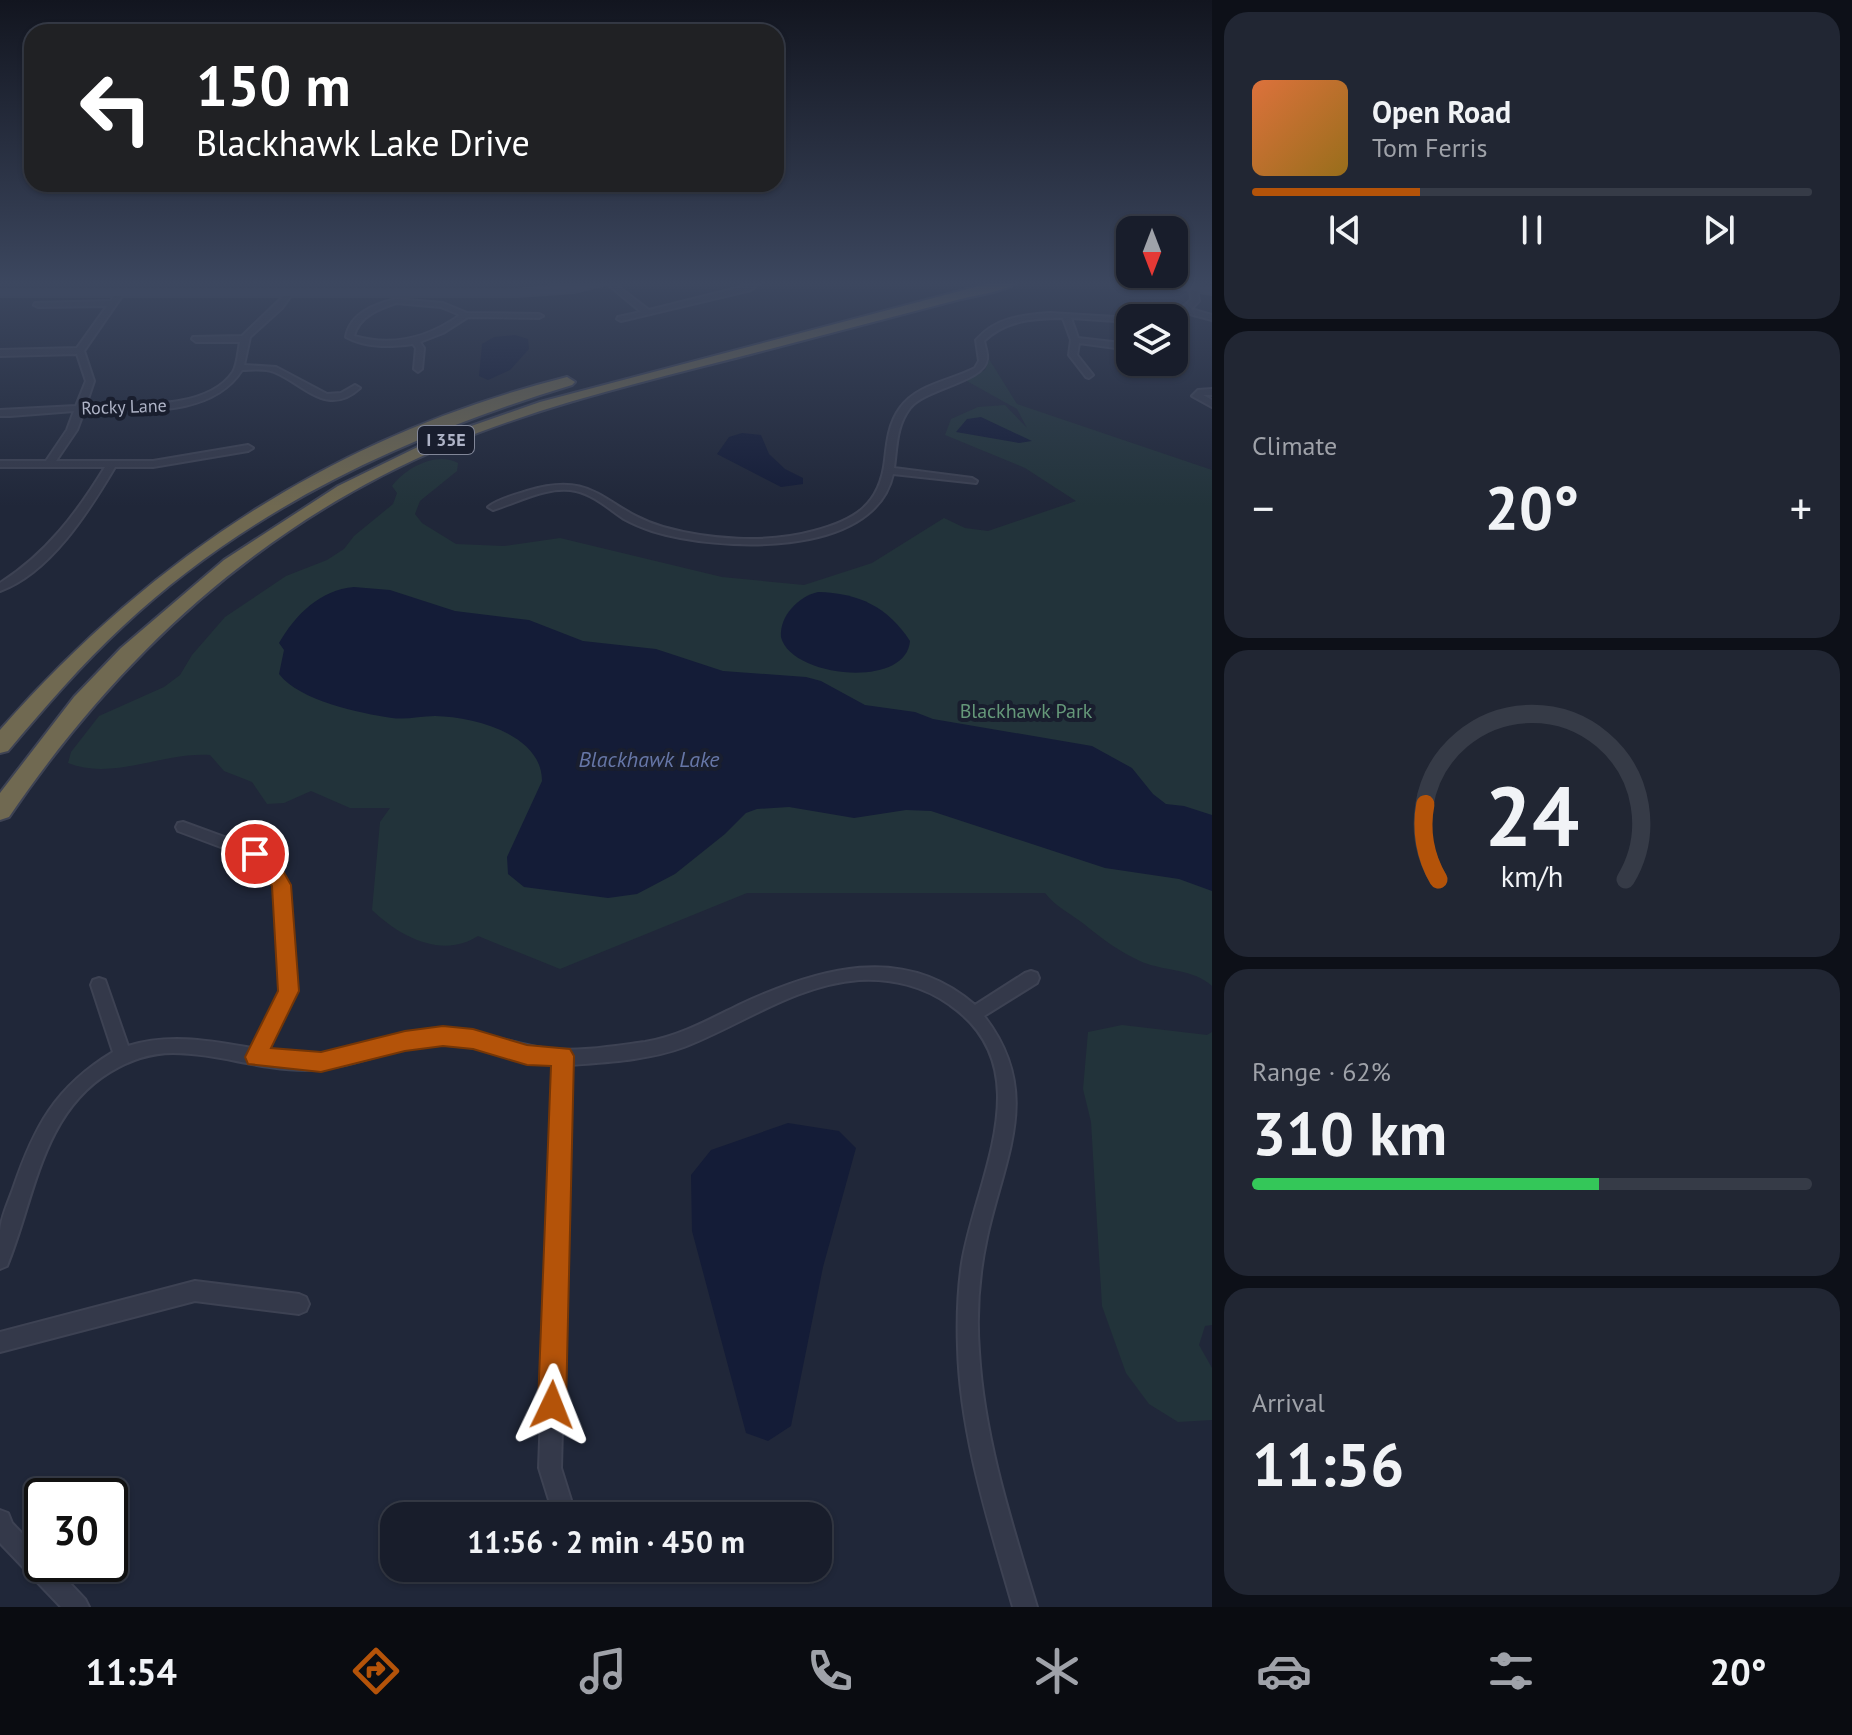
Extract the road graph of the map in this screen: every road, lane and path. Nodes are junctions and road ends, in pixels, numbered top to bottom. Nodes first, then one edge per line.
1 (82, 356) edge
2 (242, 356) edge
3 (419, 356) edge
4 (666, 356) edge
5 (731, 356) edge
6 (982, 356) edge
7 (1074, 356) edge
8 (240, 368) junction
9 (418, 369) dead end
10 (1089, 375) dead end
11 (355, 388) dead end
12 (1212, 392) edge
13 (1212, 404) edge
14 (81, 408) junction
15 (0, 413) edge
16 (248, 448) dead end
17 (0, 464) edge
18 (49, 464) junction
19 (112, 464) junction
20 (890, 471) junction
21 (972, 481) dead end
22 (493, 507) dead end
23 (0, 588) edge
24 (0, 745) edge
25 (0, 811) edge
26 (183, 827) dead end
27 (1031, 978) dead end
28 (99, 985) dead end
29 (974, 1014) junction
30 (123, 1056) junction
31 (563, 1056) junction
32 (256, 1057) junction
33 (0, 1259) edge
34 (299, 1304) dead end
35 (0, 1342) edge
36 (561, 1502) edge
37 (1, 1527) edge
38 (77, 1607) edge
39 (1025, 1607) edge

1 - 14 street
2 - 8 street
3 - 9 street
4 - 24 highway, I 35E
5 - 25 highway, I 35E
6 - 20 street
7 - 10 street
8 - 11 street
8 - 14 street, Rocky Lane
12 - 13 street
14 - 15 street, Rocky Lane
14 - 18 street
16 - 19 street
17 - 18 street
18 - 19 street
19 - 23 street
20 - 21 street
20 - 22 street
26 - 32 street
27 - 29 street
28 - 30 street
29 - 31 street
29 - 39 street
30 - 32 street
30 - 33 street
31 - 32 street
31 - 36 street
34 - 35 street
37 - 38 street

